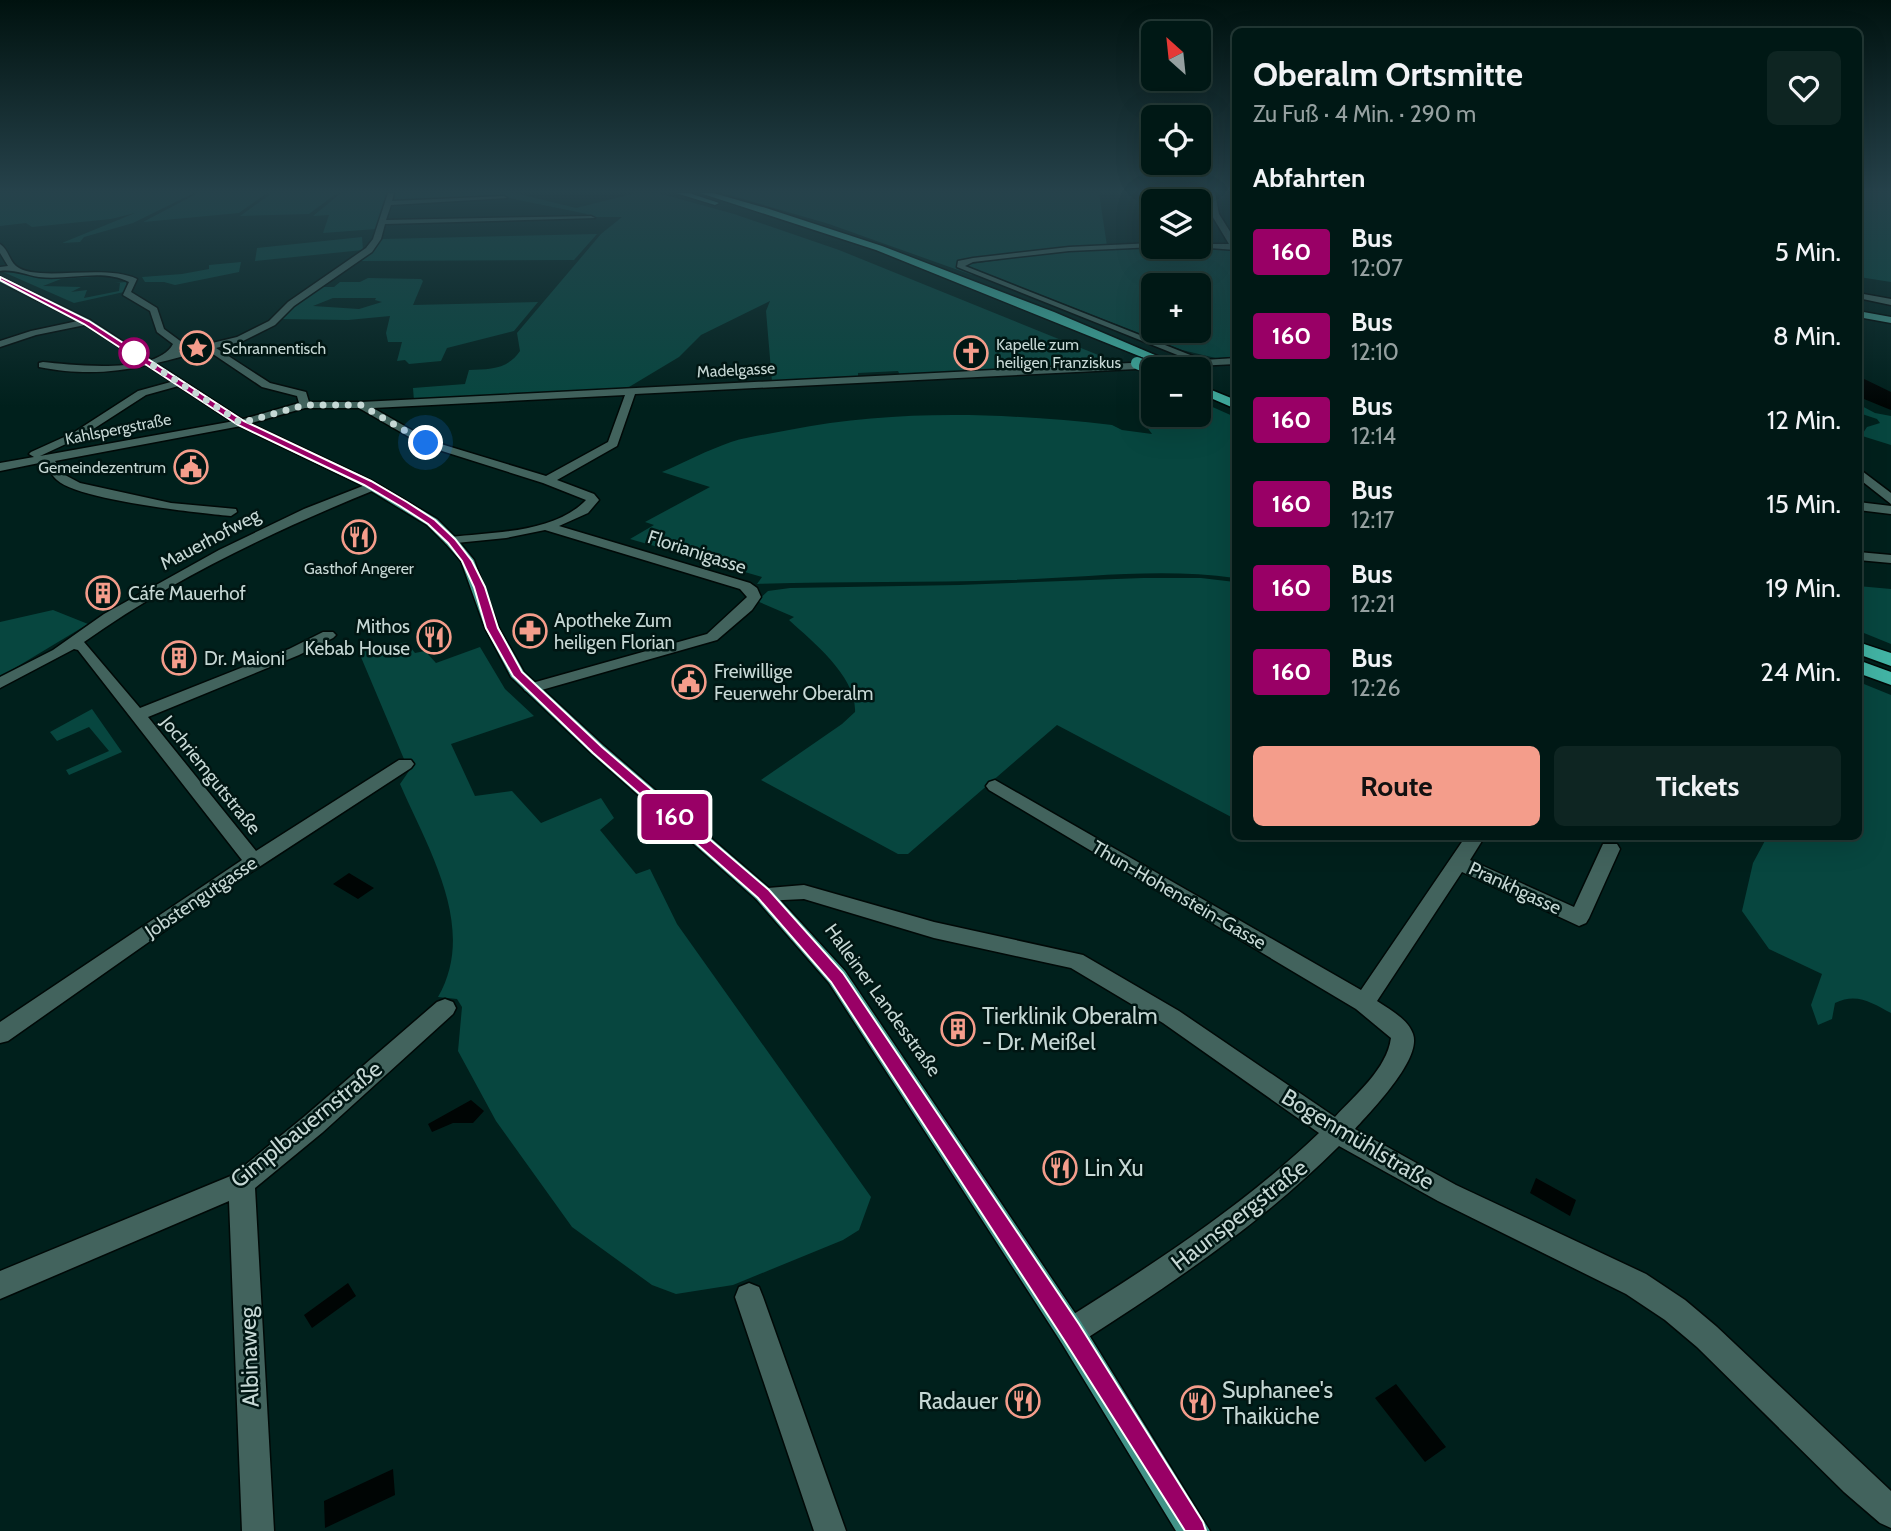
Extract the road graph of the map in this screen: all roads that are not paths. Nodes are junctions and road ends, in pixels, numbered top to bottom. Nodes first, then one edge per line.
1 (351, 264) edge
2 (898, 264) edge
3 (920, 264) edge
4 (961, 264) edge
5 (12, 266) joint
6 (0, 269) edge
7 (0, 279) edge
8 (1862, 294) edge
9 (1891, 302) edge
10 (1862, 315) edge
11 (1891, 320) edge
12 (87, 322) junction
13 (11, 330) dead end
14 (34, 333) junction
15 (0, 344) edge
16 (210, 348) junction
17 (1190, 357) edge
18 (1141, 358) edge
19 (1141, 359) edge
20 (1232, 361) edge
21 (155, 362) junction
22 (1211, 362) edge
23 (43, 365) dead end
24 (1141, 365) edge
25 (1211, 382) edge
26 (178, 383) junction
27 (1232, 390) edge
28 (631, 392) junction
29 (1211, 395) edge
30 (1232, 403) edge
31 (305, 405) junction
32 (361, 405) junction
33 (241, 423) junction
34 (47, 458) junction
35 (26, 462) junction
36 (0, 467) edge
37 (1862, 475) edge
38 (547, 480) junction
39 (373, 486) junction
40 (1891, 500) edge
41 (1862, 506) edge
42 (1891, 510) edge
43 (231, 512) dead end
44 (548, 527) junction
45 (451, 541) junction
46 (1862, 556) edge
47 (1891, 559) edge
48 (328, 635) dead end
49 (75, 643) junction
50 (1862, 649) edge
51 (1891, 660) edge
52 (1862, 668) edge
53 (1891, 679) edge
54 (0, 683) edge
55 (531, 688) junction
56 (137, 715) junction
57 (405, 764) dead end
58 (995, 786) dead end
59 (1467, 840) edge
60 (1610, 849) dead end
61 (254, 861) junction
62 (1460, 863) junction
63 (763, 894) junction
64 (1364, 1003) junction
65 (445, 1008) dead end
66 (0, 1034) edge
67 (1339, 1133) junction
68 (242, 1183) junction
69 (0, 1285) edge
70 (749, 1297) dead end
71 (1071, 1332) junction
72 (1891, 1512) edge
73 (258, 1531) edge
74 (830, 1531) edge
75 (1194, 1531) edge

1 - 16 street
2 - 19 highway
3 - 18 highway
4 - 17 street
5 - 6 street
5 - 21 street
7 - 12 main road, Halleiner Landesstraße
8 - 9 street
10 - 11 main road
12 - 14 street
12 - 21 main road, Halleiner Landesstraße
13 - 14 street
14 - 15 street
16 - 21 street
16 - 31 street
20 - 22 street, Madelgasse
21 - 23 street
21 - 26 main road, Halleiner Landesstraße
24 - 28 street, Madelgasse
25 - 27 highway
26 - 33 main road, Halleiner Landesstraße
26 - 35 street
28 - 32 street, Madelgasse
28 - 38 street
29 - 30 highway
31 - 32 street, Madelgasse
31 - 33 street, Madelgasse
32 - 38 street
33 - 34 street, Kahlspergstraße
33 - 39 main road, Halleiner Landesstraße
34 - 35 street, Kahlspergstraße
34 - 43 street
35 - 36 street, Kahlspergstraße
37 - 40 street
38 - 44 street
39 - 45 main road, Halleiner Landesstraße
39 - 49 street, Mauerhofweg
41 - 42 street
44 - 45 street
44 - 55 street, Florianigasse
45 - 55 main road, Halleiner Landesstraße
46 - 47 street
48 - 56 street, Jochriemgutstraße
49 - 54 street, Mauerhofweg
49 - 56 street, Jochriemgutstraße
50 - 51 highway
52 - 53 highway
55 - 63 main road, Halleiner Landesstraße
56 - 61 street, Jochriemgutstraße
57 - 61 street, Jobstengutgasse
58 - 64 street, Thun-Hohenstein-Gasse
59 - 62 street
60 - 62 street, Prankhgasse
61 - 66 street, Jobstengutgasse
62 - 64 street
63 - 67 street, Bogenmühlstraße
63 - 71 main road, Halleiner Landesstraße
64 - 67 street, Haunspergstraße
65 - 68 street, Gimplbauernstraße
67 - 71 street, Haunspergstraße
67 - 72 street, Bogenmühlstraße
68 - 69 street, Gimplbauernstraße
68 - 73 street, Albinaweg
70 - 74 street
71 - 75 main road, Halleiner Landesstraße

